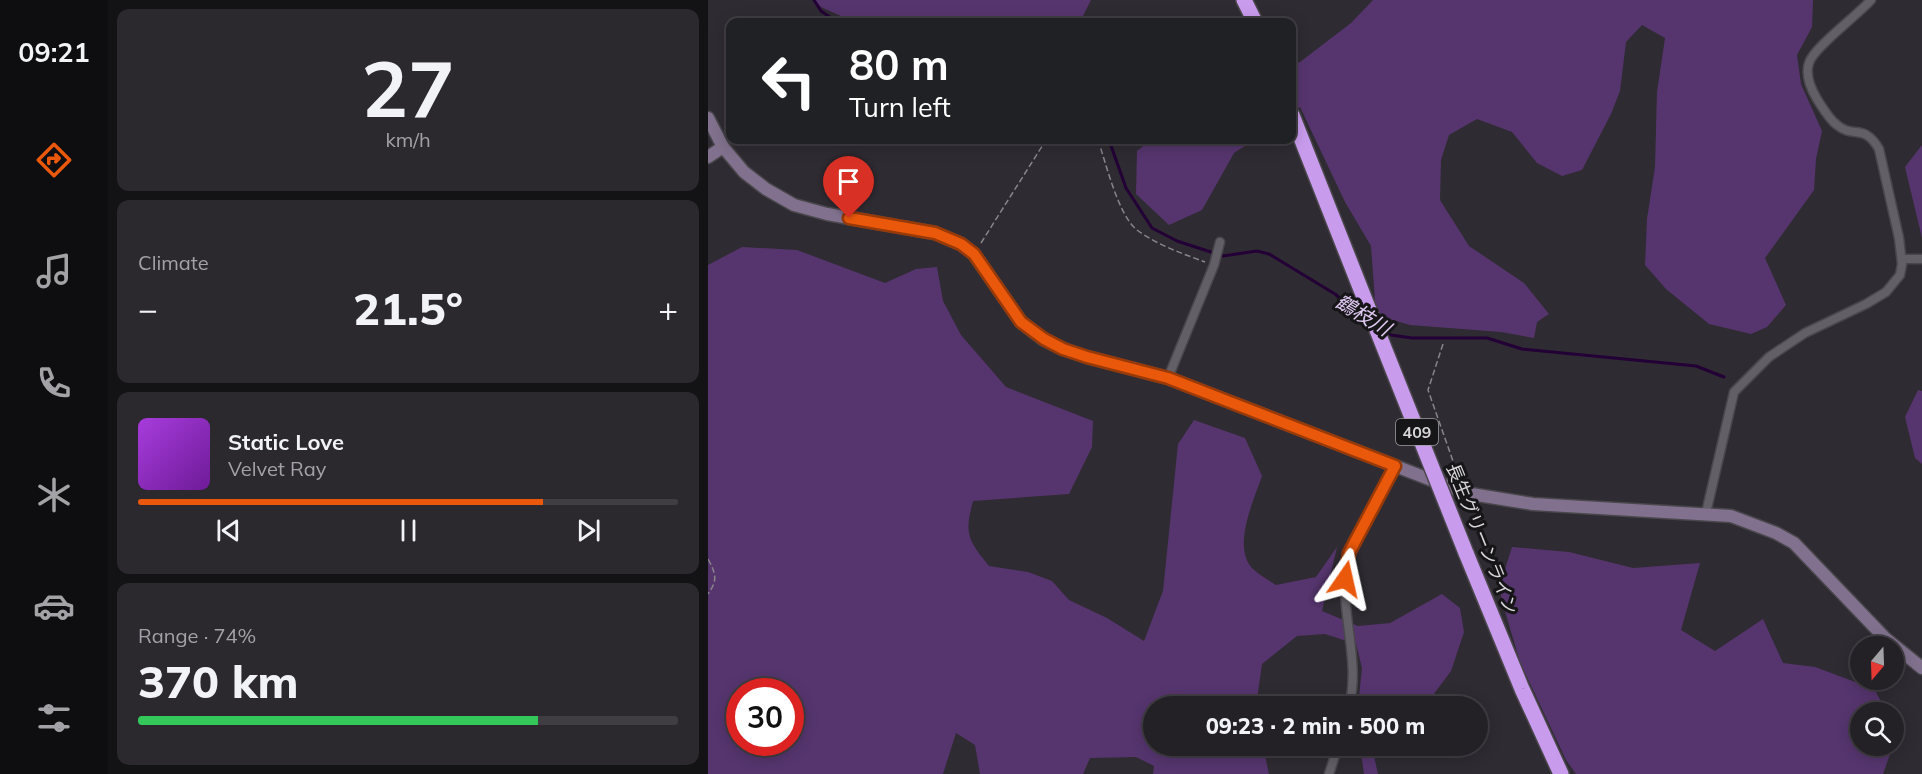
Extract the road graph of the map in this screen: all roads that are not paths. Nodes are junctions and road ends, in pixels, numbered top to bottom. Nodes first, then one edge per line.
1 (1244, 0) edge
2 (1871, 0) edge
3 (1253, 18) edge
4 (708, 118) edge
5 (1296, 125) edge
6 (723, 147) junction
7 (708, 157) edge
8 (1220, 242) dead end
9 (1902, 259) junction
10 (1922, 259) edge
11 (1168, 378) junction
12 (1395, 466) junction
13 (1706, 513) junction
14 (1922, 668) edge
15 (1350, 696) edge
16 (1335, 756) edge
17 (1329, 774) edge
18 (1561, 774) edge

1 - 3 highway
2 - 9 street
4 - 6 street
5 - 18 highway, 長生グリーンライン / 409, bridge
6 - 7 street
6 - 11 street
8 - 11 street
9 - 10 street
9 - 13 street
11 - 12 street
12 - 13 street
12 - 15 street
13 - 14 street
16 - 17 street

